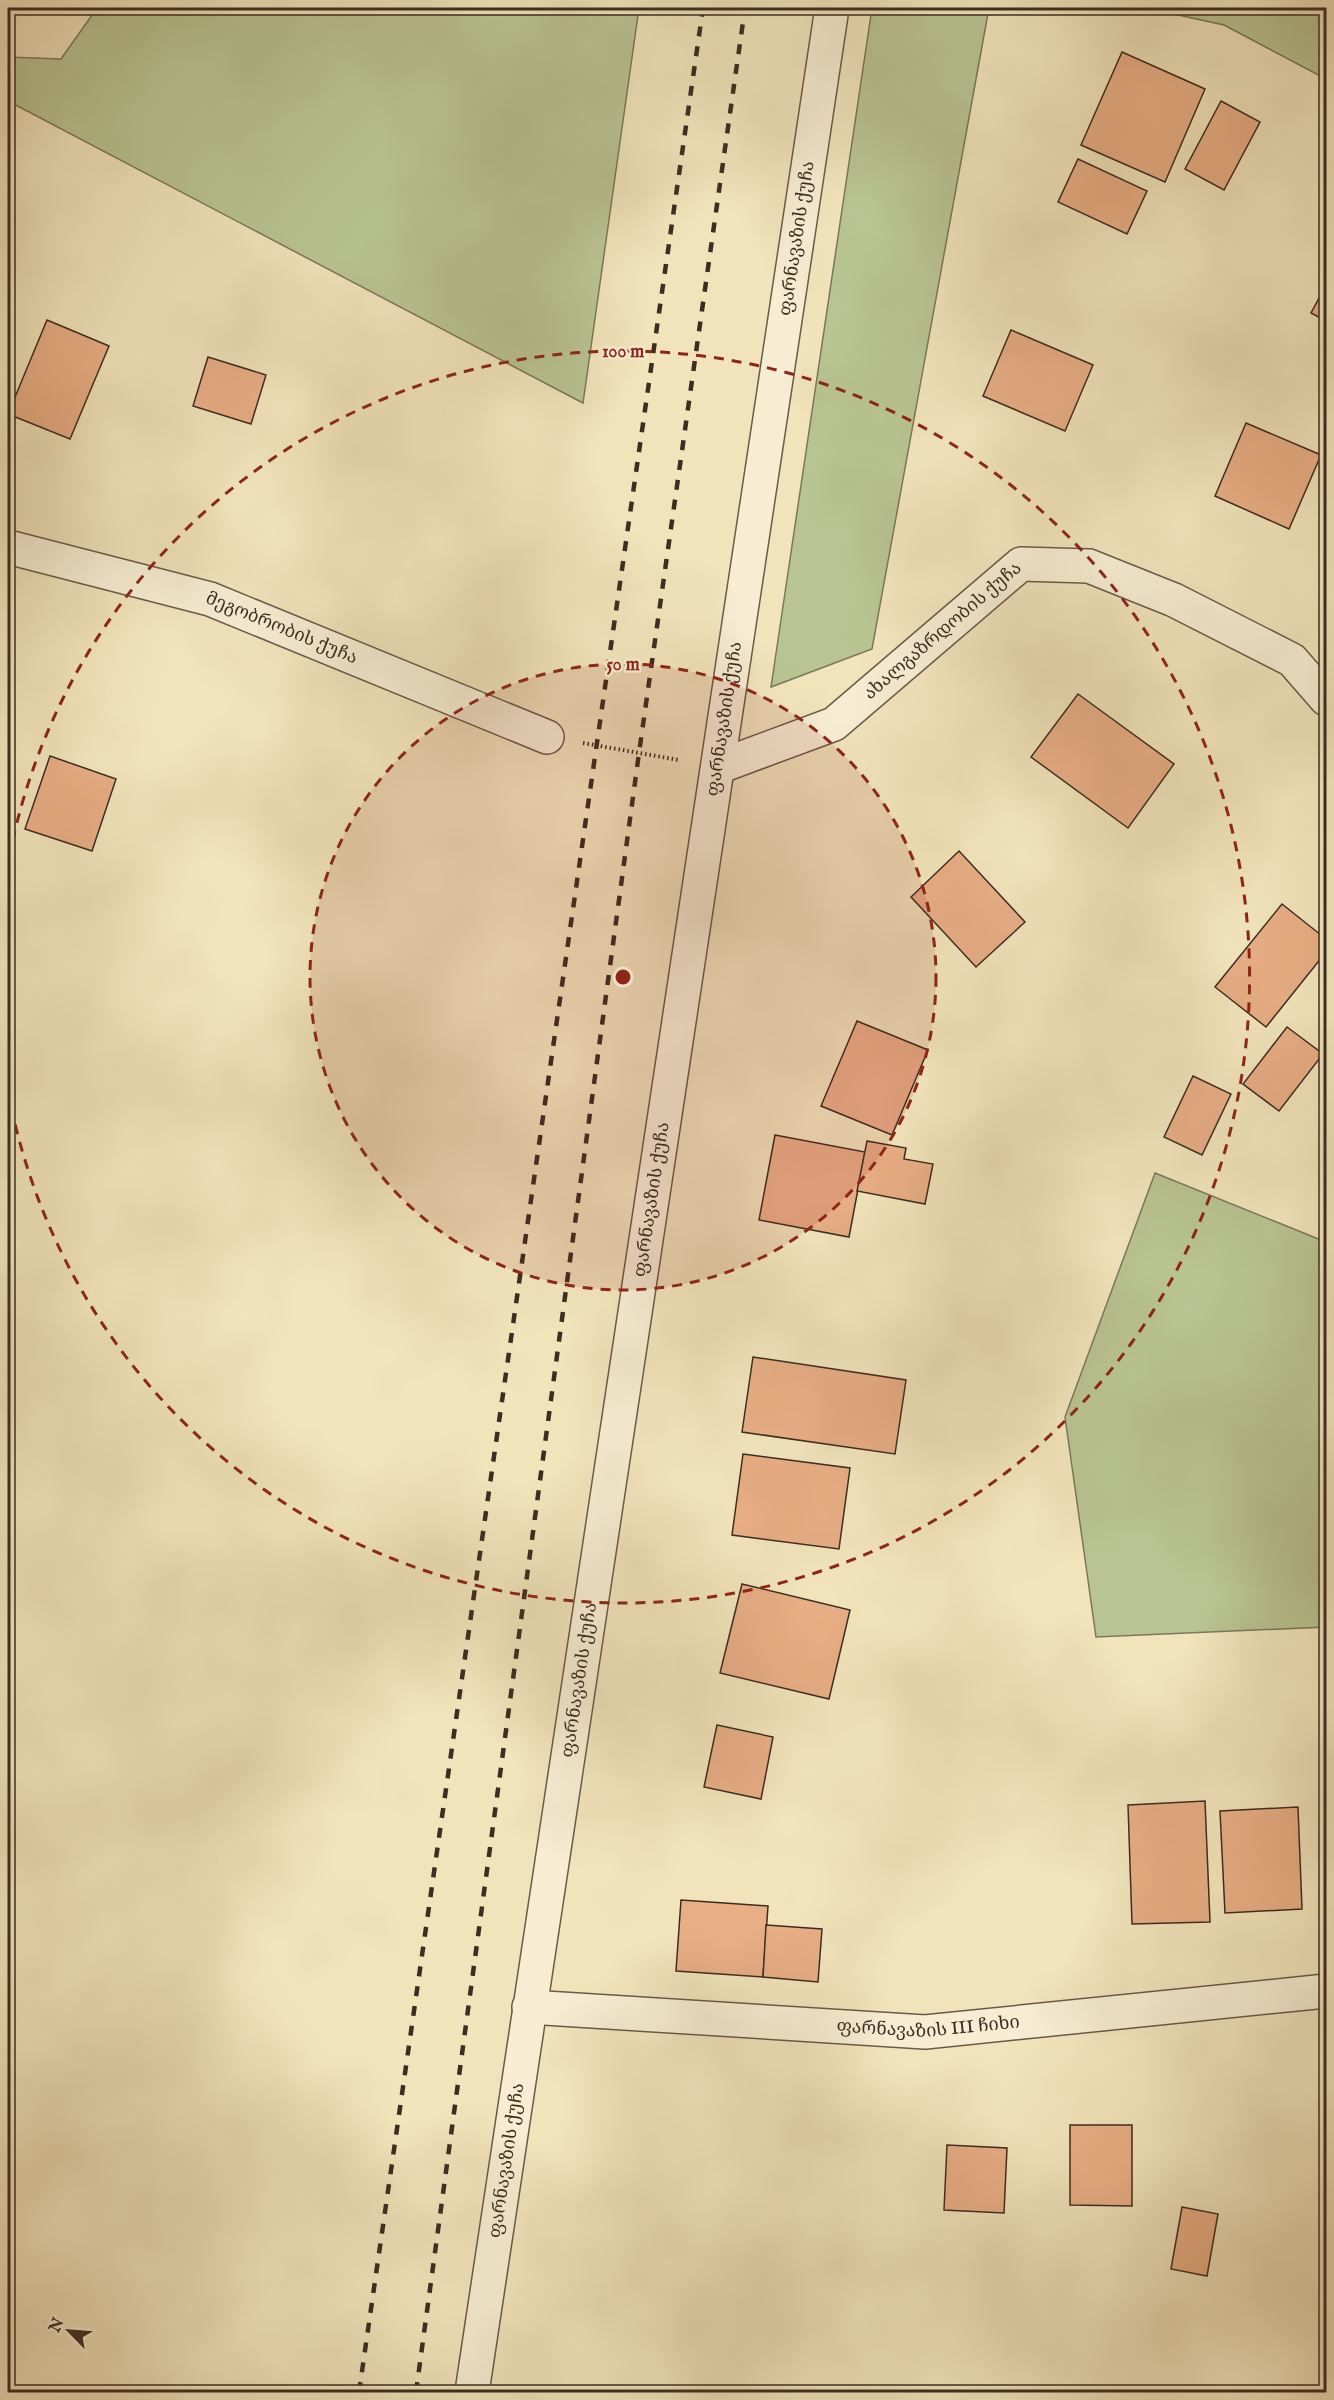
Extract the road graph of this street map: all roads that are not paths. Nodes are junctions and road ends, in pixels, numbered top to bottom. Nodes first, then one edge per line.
1 (832, 8) edge
2 (8, 547) edge
3 (1323, 687) edge
4 (547, 737) road end
5 (718, 767) junction
6 (1326, 1991) edge
7 (529, 2007) junction
8 (472, 2392) edge

1 - 5 street, ფარნავაზის ქუჩა
2 - 4 street, მეგობრობის ქუჩა
3 - 5 street, ახალგაზრდობის ქუჩა
5 - 7 street, ფარნავაზის ქუჩა
6 - 7 street, ფარნავაზის III ჩიხი
7 - 8 street, ფარნავაზის ქუჩა

